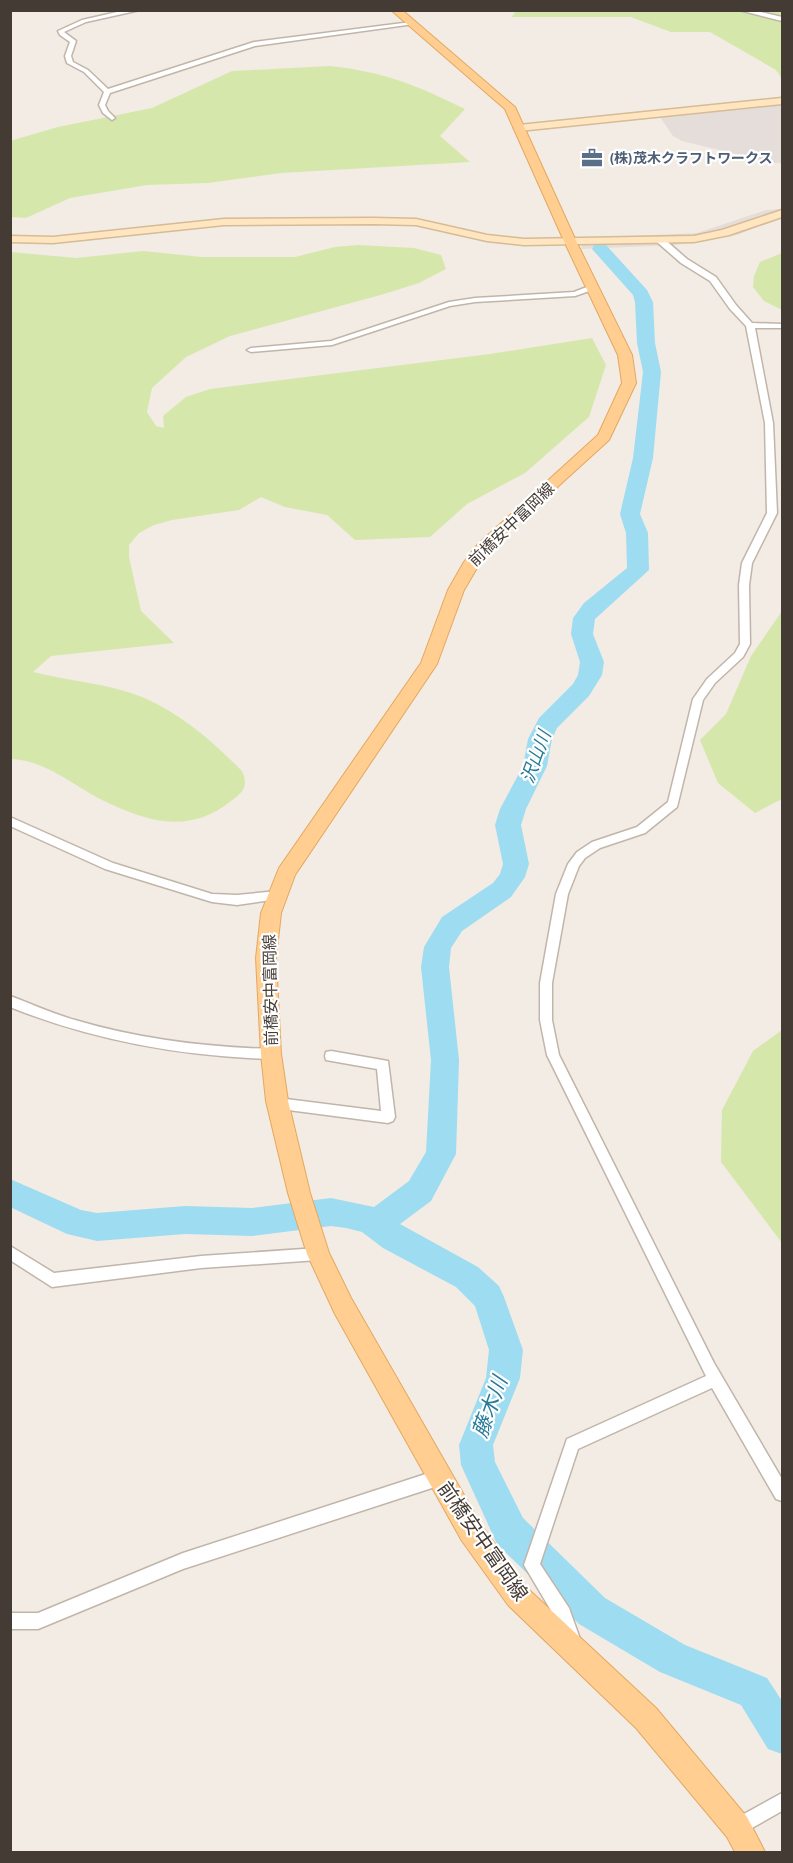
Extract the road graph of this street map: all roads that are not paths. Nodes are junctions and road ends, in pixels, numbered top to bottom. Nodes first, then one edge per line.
1 (137, 10) edge
2 (396, 10) edge
3 (742, 10) edge
4 (783, 19) edge
5 (411, 24) junction
6 (107, 92) junction
7 (783, 101) edge
8 (112, 118) dead end
9 (519, 128) junction
10 (783, 213) edge
11 (10, 239) edge
12 (660, 240) junction
13 (570, 241) junction
14 (592, 287) junction
15 (750, 325) junction
16 (783, 326) edge
17 (251, 350) dead end
18 (783, 422) edge
19 (769, 423) junction
20 (10, 821) edge
21 (278, 895) junction
22 (10, 1001) edge
23 (272, 1054) junction
24 (331, 1056) dead end
25 (278, 1104) junction
26 (317, 1250) junction
27 (10, 1252) edge
28 (716, 1379) junction
29 (438, 1478) junction
30 (783, 1493) edge
31 (10, 1621) edge
32 (576, 1651) junction
33 (783, 1802) edge
34 (737, 1827) junction
35 (751, 1852) edge

1 - 6 street
2 - 5 main road, 前橋安中富岡線
3 - 4 street
5 - 6 street
5 - 9 main road, 前橋安中富岡線
6 - 8 street
7 - 9 street
9 - 13 main road, 前橋安中富岡線
10 - 12 street
11 - 13 street
12 - 13 street
12 - 15 street
13 - 14 main road, 前橋安中富岡線
14 - 17 street
14 - 21 main road, 前橋安中富岡線
15 - 16 street
15 - 19 street
18 - 19 street
19 - 28 street
20 - 21 street
21 - 23 main road, 前橋安中富岡線
22 - 23 street
23 - 25 main road, 前橋安中富岡線
24 - 25 street
25 - 26 main road, 前橋安中富岡線
26 - 27 street
26 - 29 main road, 前橋安中富岡線
28 - 30 street
28 - 32 street
29 - 31 street
29 - 32 main road, 前橋安中富岡線
32 - 34 main road, 前橋安中富岡線
33 - 34 street
34 - 35 main road, 前橋安中富岡線

